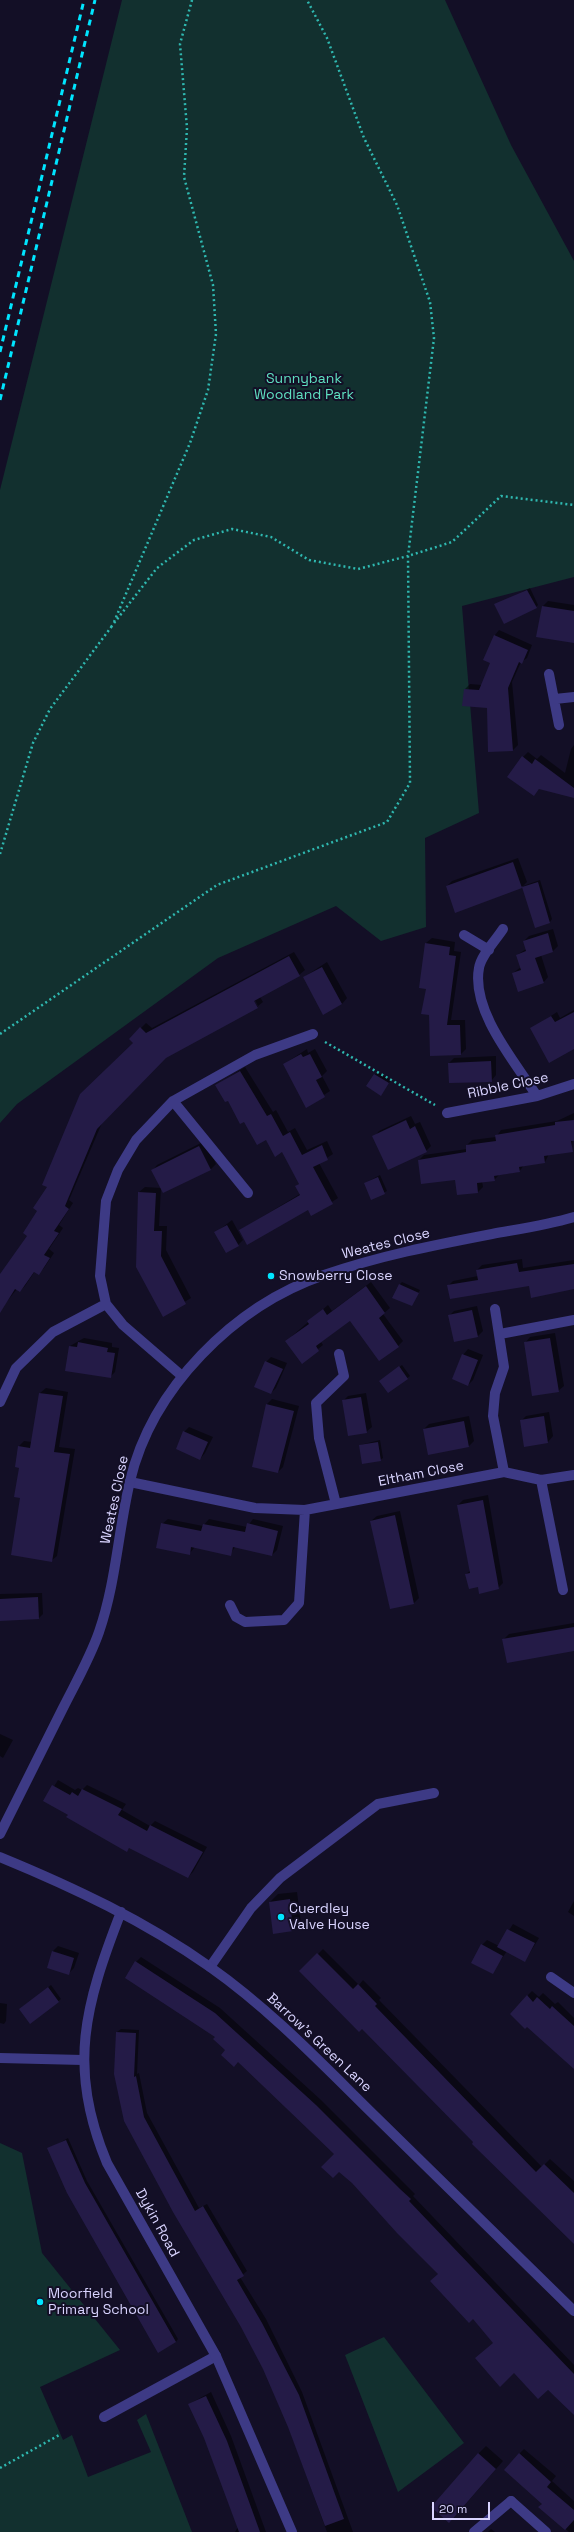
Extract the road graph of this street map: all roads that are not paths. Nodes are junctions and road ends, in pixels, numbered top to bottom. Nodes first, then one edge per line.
1 (549, 674) dead end
2 (574, 697) edge
3 (555, 699) junction
4 (559, 725) dead end
5 (503, 929) dead end
6 (464, 935) dead end
7 (489, 950) junction
8 (313, 1034) road end
9 (574, 1084) edge
10 (537, 1096) junction
11 (173, 1101) junction
12 (447, 1113) road end
13 (248, 1193) dead end
14 (574, 1217) edge
15 (106, 1304) junction
16 (495, 1309) dead end
17 (574, 1320) edge
18 (500, 1334) junction
19 (339, 1354) dead end
20 (182, 1376) junction
21 (0, 1402) edge
22 (504, 1472) junction
23 (574, 1475) edge
24 (542, 1480) junction
25 (130, 1482) junction
26 (336, 1504) junction
27 (305, 1510) junction
28 (563, 1590) dead end
29 (230, 1605) dead end
30 (434, 1793) dead end
31 (0, 1834) edge
32 (0, 1857) edge
33 (121, 1912) junction
34 (210, 1967) junction
35 (550, 1976) dead end
36 (573, 1990) edge
37 (0, 2058) edge
38 (83, 2060) junction
39 (574, 2311) edge
40 (216, 2356) junction
41 (104, 2417) dead end
42 (292, 2532) edge
43 (474, 2532) edge
44 (546, 2532) edge

1 - 3 street
2 - 3 street
3 - 4 street
5 - 7 street
6 - 7 street
7 - 10 street
8 - 11 street
9 - 10 street, Ribble Close
10 - 12 street, Ribble Close
11 - 13 street
11 - 15 street
14 - 20 street, Weates Close
15 - 20 street
15 - 21 street
16 - 18 street
17 - 18 street
18 - 22 street
19 - 26 street
20 - 25 street, Weates Close
22 - 24 street, Eltham Close
22 - 26 street, Eltham Close
23 - 24 street, Eltham Close
24 - 28 street
25 - 27 street, Eltham Close
25 - 31 street, Weates Close
26 - 27 street, Eltham Close
27 - 29 street
30 - 34 street
32 - 33 street, Barrow's Green Lane
33 - 34 street, Barrow's Green Lane
33 - 38 street, Dykin Road
34 - 39 street, Barrow's Green Lane
35 - 36 street
37 - 38 street
38 - 40 street, Dykin Road
40 - 41 street
40 - 42 street, Dykin Road
43 - 44 street

